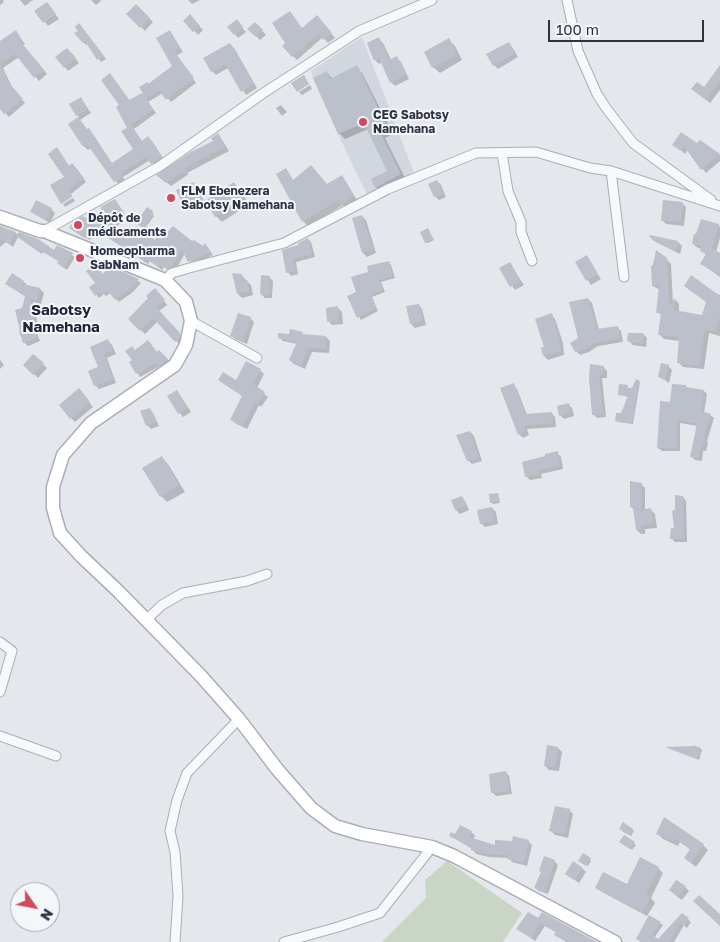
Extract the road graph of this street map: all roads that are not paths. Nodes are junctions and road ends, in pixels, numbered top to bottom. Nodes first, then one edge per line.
1 (432, 0) edge
2 (567, 0) edge
3 (502, 153) junction
4 (611, 171) junction
5 (720, 206) edge
6 (0, 217) edge
7 (44, 231) junction
8 (532, 261) dead end
9 (624, 277) dead end
10 (165, 280) junction
11 (191, 321) junction
12 (257, 358) dead end
13 (267, 574) dead end
14 (146, 620) junction
15 (0, 642) edge
16 (0, 692) edge
17 (239, 719) junction
18 (0, 736) edge
19 (56, 756) dead end
20 (432, 847) junction
21 (176, 942) edge
22 (284, 942) edge
23 (615, 942) edge

1 - 7 street
2 - 5 street
3 - 4 street
3 - 8 street
3 - 10 street
4 - 5 street
4 - 9 street
6 - 7 main road
7 - 10 main road
10 - 11 main road
11 - 12 street
11 - 14 main road
13 - 14 street
14 - 17 main road
15 - 16 street
17 - 20 main road
17 - 21 street
18 - 19 street
20 - 22 street
20 - 23 main road

